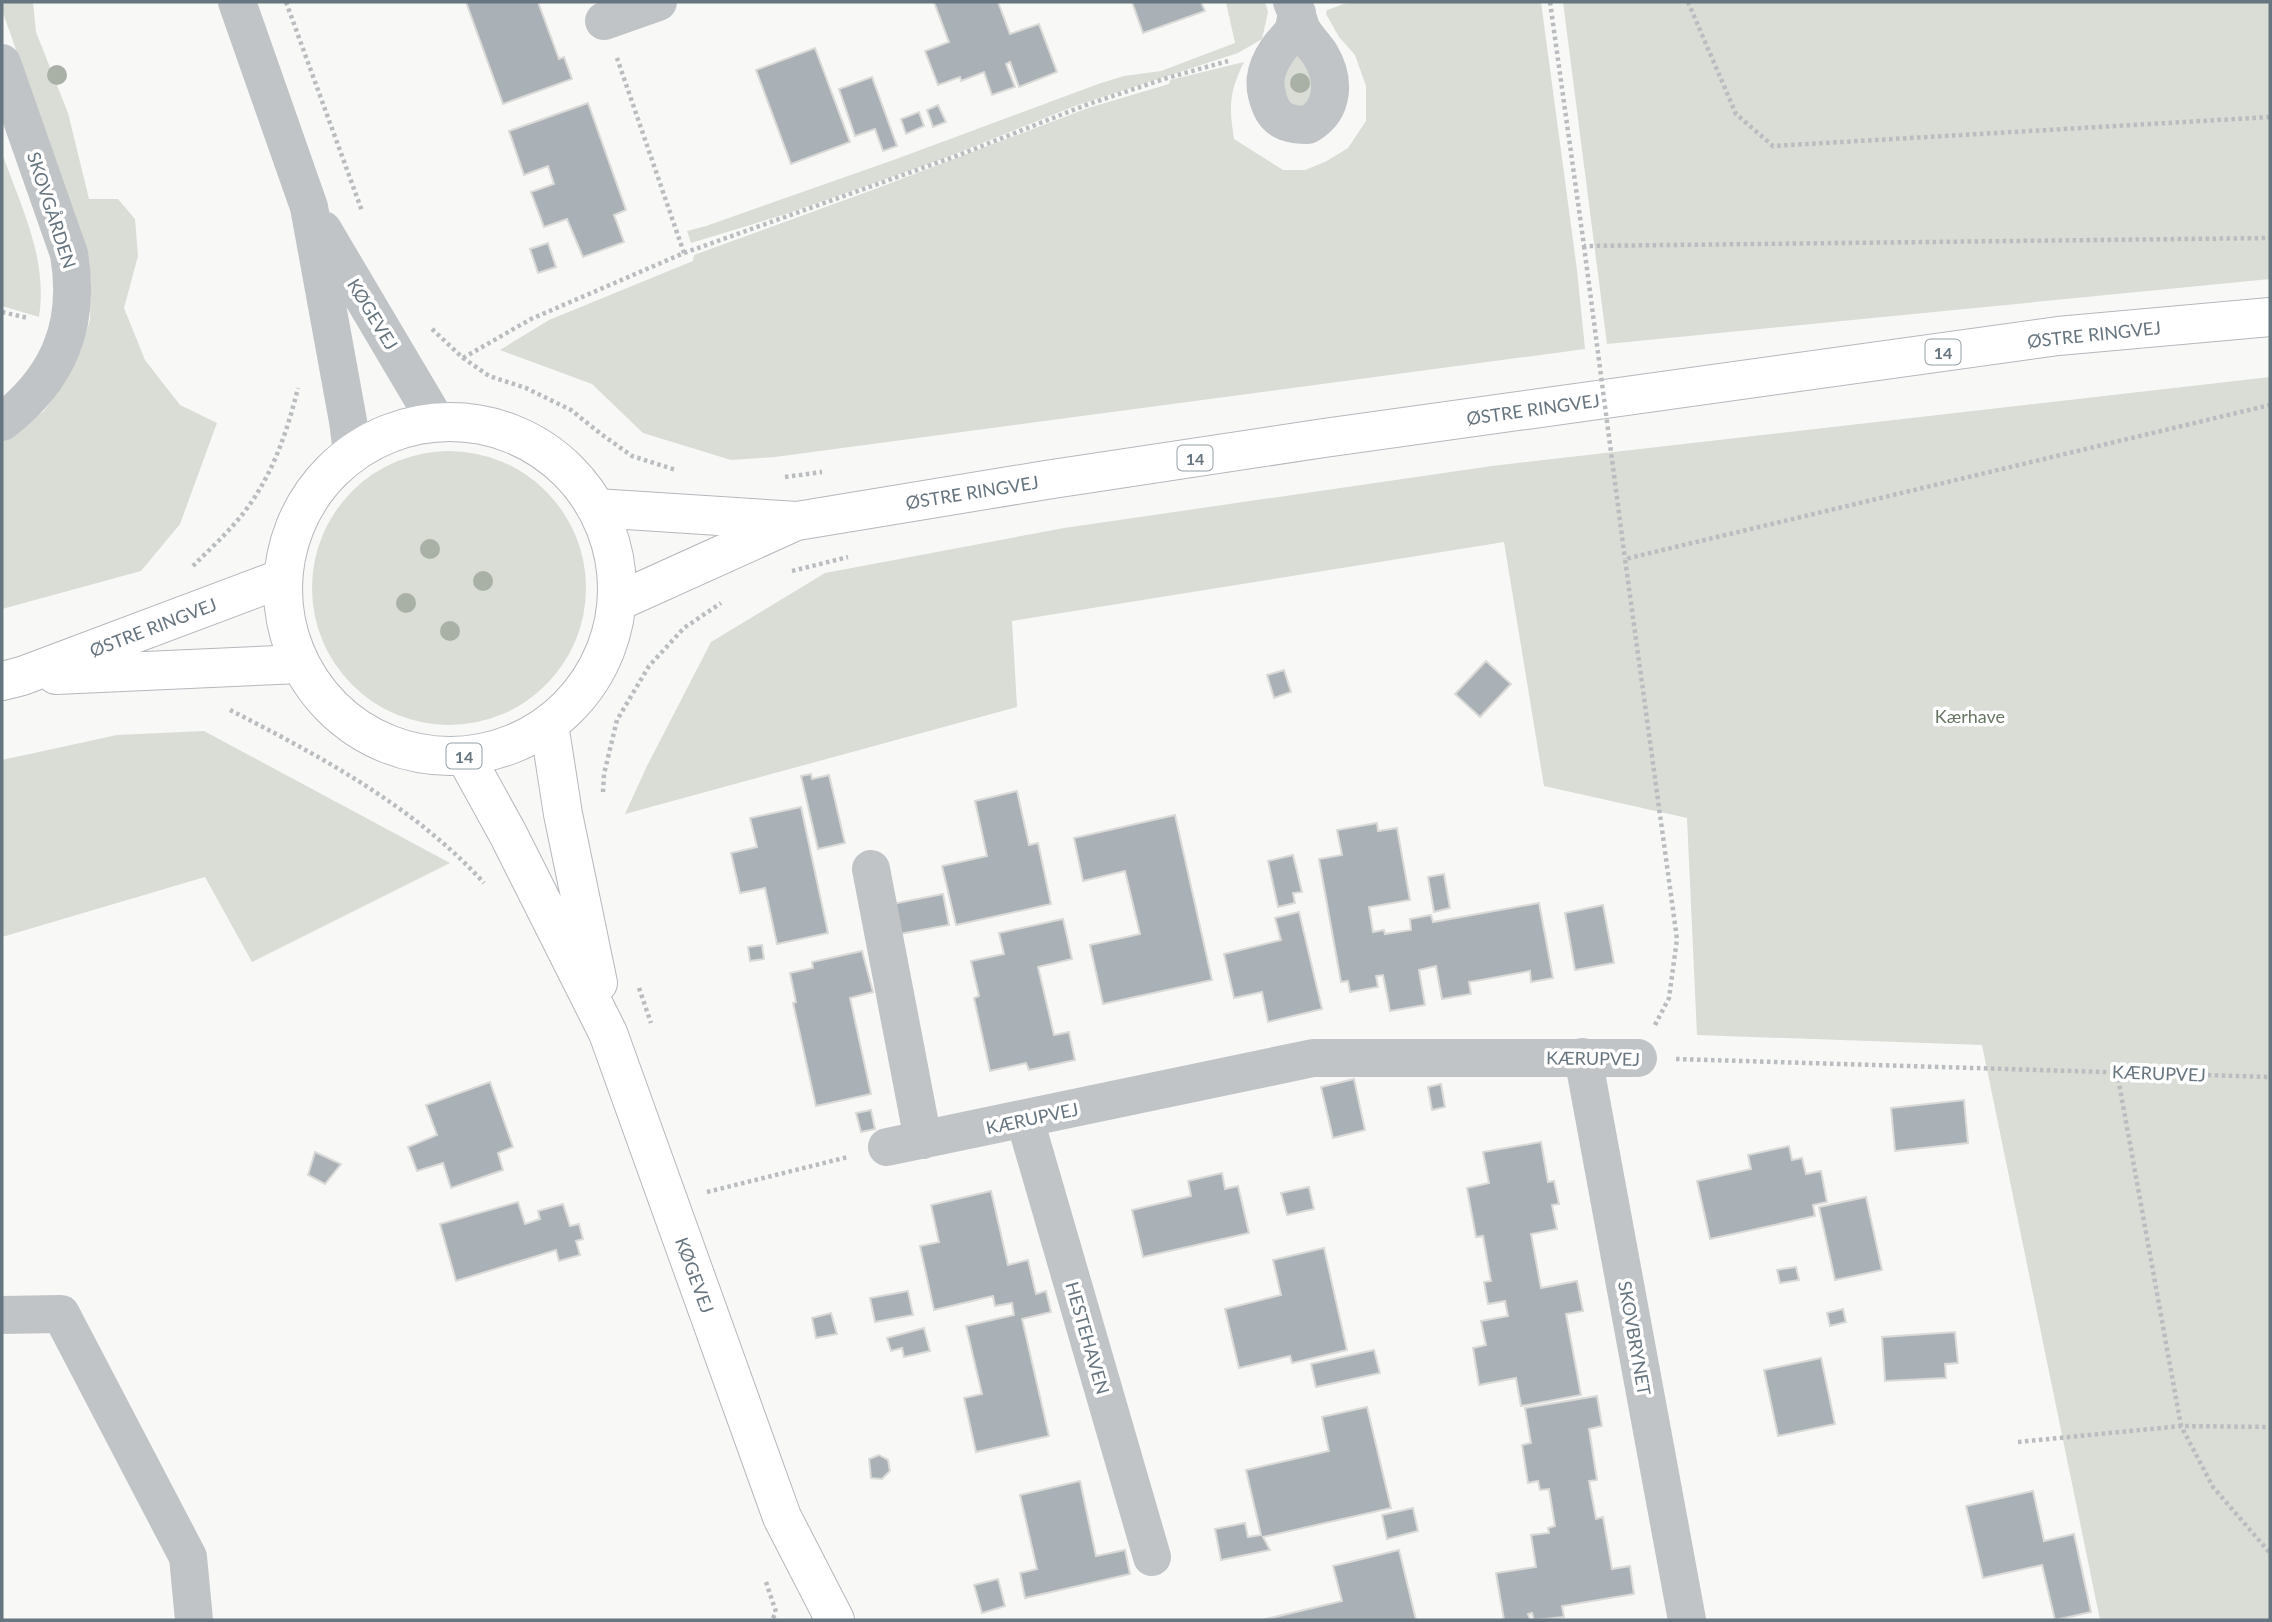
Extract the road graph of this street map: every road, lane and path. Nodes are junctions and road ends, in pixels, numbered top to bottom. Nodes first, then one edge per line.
1 (237, 2) edge
2 (286, 2) edge
3 (658, 2) edge
4 (1550, 2) edge
5 (1688, 2) edge
6 (604, 21) joint
7 (1238, 59) dead end
8 (2, 63) edge
9 (2270, 117) edge
10 (309, 208) junction
11 (366, 219) dead end
12 (2270, 238) edge
13 (1584, 246) junction
14 (684, 253) junction
15 (2270, 317) edge
16 (428, 326) dead end
17 (1608, 357) dead end
18 (463, 358) junction
19 (1595, 358) dead end
20 (299, 386) dead end
21 (2270, 405) edge
22 (436, 421) junction
23 (2, 422) edge
24 (1621, 431) dead end
25 (1608, 433) dead end
26 (352, 452) junction
27 (834, 471) dead end
28 (684, 472) dead end
29 (780, 477) dead end
30 (596, 508) junction
31 (797, 521) junction
32 (851, 556) dead end
33 (1625, 559) junction
34 (190, 570) dead end
35 (785, 573) dead end
36 (283, 578) junction
37 (728, 598) dead end
38 (617, 602) junction
39 (300, 664) junction
40 (12, 678) edge
41 (228, 709) dead end
42 (549, 724) junction
43 (465, 756) junction
44 (603, 801) dead end
45 (871, 869) dead end
46 (490, 890) dead end
47 (639, 988) dead end
48 (652, 1026) dead end
49 (608, 1033) junction
50 (1583, 1057) junction
51 (1638, 1058) junction
52 (2117, 1072) junction
53 (2270, 1077) edge
54 (1025, 1120) junction
55 (905, 1144) junction
56 (709, 1191) junction
57 (670, 1204) junction
58 (714, 1204) dead end
59 (2, 1315) edge
60 (2181, 1426) junction
61 (2270, 1427) edge
62 (2018, 1442) dead end
63 (782, 1517) junction
64 (2270, 1553) edge
65 (1152, 1557) dead end
66 (763, 1573) dead end
67 (194, 1620) edge
68 (772, 1620) edge
69 (804, 1620) edge
70 (835, 1620) edge
71 (1687, 1620) edge

1 - 10 street, KØGEVEJ
2 - 11 path
3 - 6 street
4 - 13 path
5 - 9 path
6 - 14 path
7 - 14 path
8 - 23 street, SKOVGÅRDEN
10 - 22 street, KØGEVEJ
10 - 26 street, KØGEVEJ
12 - 13 path
13 - 33 path, bridge
14 - 18 path
15 - 31 main road, ØSTRE RINGVEJ / 14
16 - 18 path
17 - 19 path
18 - 28 path
20 - 34 path
21 - 33 path
22 - 26 main road, 14
22 - 30 main road, 14
24 - 25 path
26 - 36 main road, 14
27 - 29 path
30 - 31 main road, ØSTRE RINGVEJ / 14
30 - 38 main road, 14
31 - 38 main road, ØSTRE RINGVEJ / 14
32 - 35 path
33 - 51 path
36 - 39 main road, 14
36 - 40 main road, ØSTRE RINGVEJ
37 - 44 path
38 - 42 main road, 14
39 - 40 main road, ØSTRE RINGVEJ
39 - 43 main road, 14
41 - 46 path
42 - 43 main road, 14
42 - 49 main road, KØGEVEJ
43 - 49 main road, KØGEVEJ
45 - 55 street
47 - 48 path
49 - 57 main road, KØGEVEJ
50 - 51 street, KÆRUPVEJ
50 - 54 street, KÆRUPVEJ
50 - 71 street, SKOVBRYNET
51 - 52 path, KÆRUPVEJ
52 - 53 path, KÆRUPVEJ
52 - 60 path
54 - 55 street, KÆRUPVEJ
54 - 65 street, HESTEHAVEN
55 - 56 path
56 - 57 path
56 - 58 path
57 - 63 main road, KØGEVEJ
59 - 67 street
60 - 61 path
60 - 62 path
60 - 64 path
63 - 69 main road, KØGEVEJ
63 - 70 main road, KØGEVEJ
66 - 68 path

